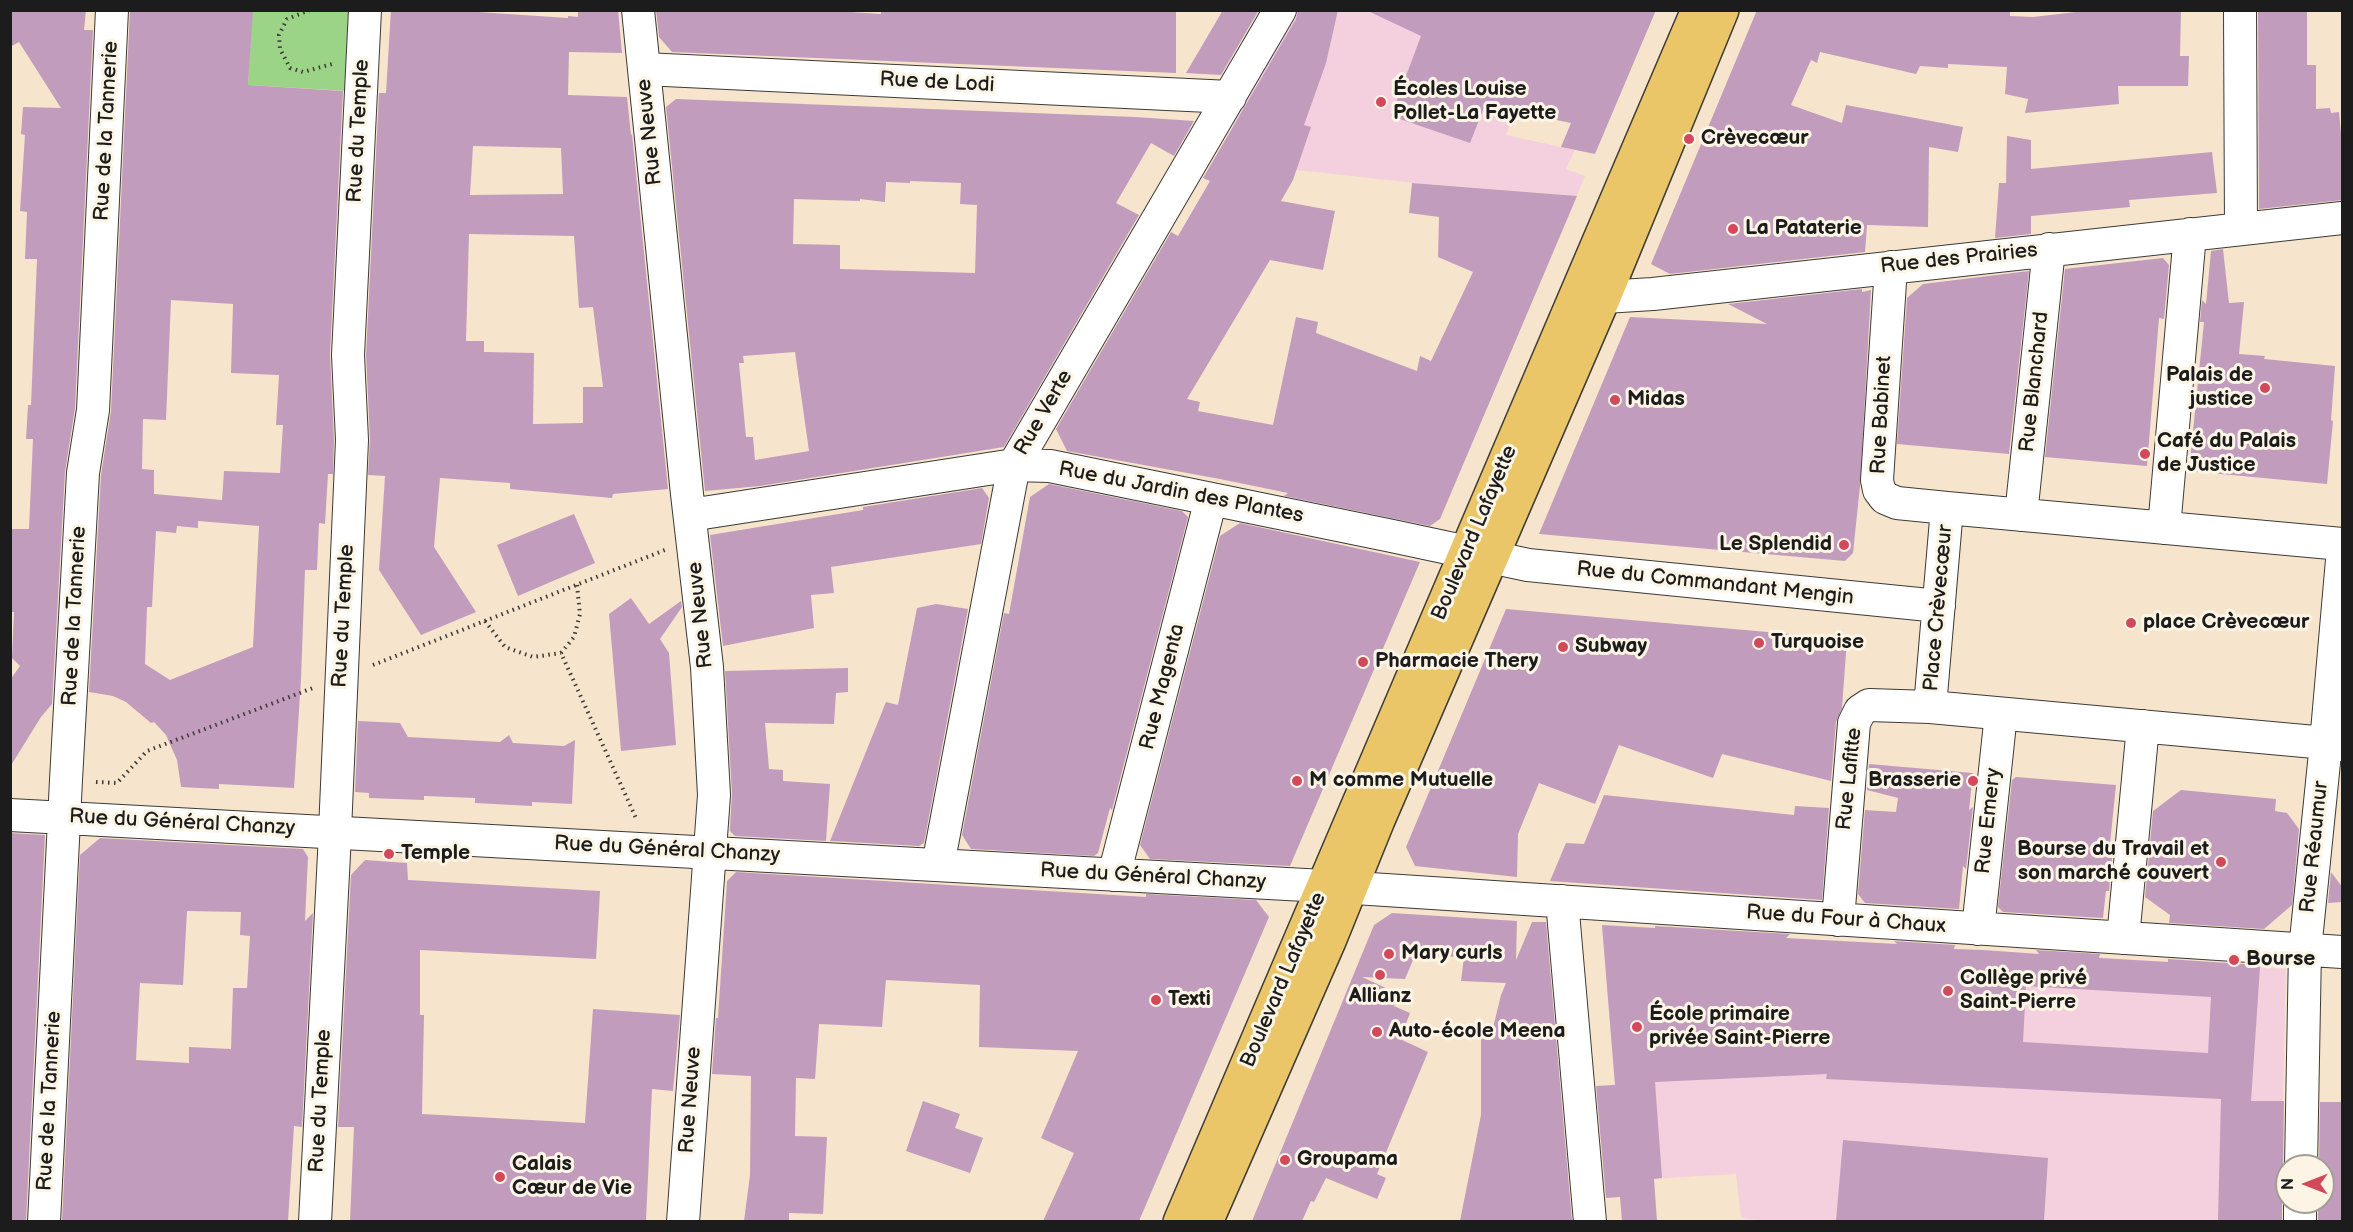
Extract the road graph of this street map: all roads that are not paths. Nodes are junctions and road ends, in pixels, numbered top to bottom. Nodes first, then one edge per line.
1 (112, 10) edge
2 (365, 10) edge
3 (638, 10) edge
4 (1280, 10) edge
5 (1698, 10) edge
6 (1722, 10) edge
7 (2240, 10) edge
8 (644, 69) junction
9 (1230, 97) junction
10 (2343, 218) edge
11 (2241, 229) junction
12 (2190, 234) junction
13 (2049, 249) junction
14 (1891, 267) junction
15 (1590, 295) junction
16 (1014, 465) junction
17 (1211, 499) junction
18 (1947, 508) junction
19 (2020, 515) junction
20 (691, 527) junction
21 (2164, 528) junction
22 (2343, 544) edge
23 (1479, 555) junction
24 (2343, 560) edge
25 (1939, 606) junction
26 (1930, 707) junction
27 (2001, 714) junction
28 (2143, 726) junction
29 (2334, 744) edge
30 (10, 815) edge
31 (64, 818) junction
32 (335, 831) junction
33 (710, 852) junction
34 (938, 865) junction
35 (1114, 875) junction
36 (1337, 887) junction
37 (1562, 902) junction
38 (1838, 920) junction
39 (1978, 929) junction
40 (2123, 938) junction
41 (2304, 950) junction
42 (2343, 952) edge
43 (2301, 1154) edge
44 (44, 1221) edge
45 (315, 1221) edge
46 (683, 1221) edge
47 (1180, 1221) edge
48 (1206, 1221) edge
49 (1590, 1221) edge

1 - 31 street, Rue de la Tannerie
2 - 32 street, Rue du Temple
3 - 8 street, Rue Neuve
4 - 9 street, Rue Verte
5 - 15 main road, Boulevard Lafayette
6 - 15 main road, Boulevard Lafayette
7 - 11 street
8 - 9 street, Rue de Lodi
8 - 20 street, Rue Neuve
9 - 16 street, Rue Verte
10 - 11 street, Rue des Prairies
11 - 12 street, Rue des Prairies
12 - 13 street, Rue des Prairies
12 - 21 street
13 - 14 street, Rue des Prairies
13 - 19 street, Rue Blanchard
14 - 15 street, Rue des Prairies
14 - 18 street, Rue Babinet
15 - 23 main road, Boulevard Lafayette
16 - 17 street, Rue du Jardin des Plantes
16 - 20 street, Rue du Jardin des Plantes
16 - 34 street, Rue Verte
17 - 23 street, Rue du Jardin des Plantes
17 - 35 street, Rue Magenta
18 - 19 street, Place Crèvecœur
18 - 25 street, Place Crèvecœur
19 - 21 street, Place Crèvecœur
20 - 33 street, Rue Neuve
21 - 22 street, Place Crèvecœur
23 - 25 street, Rue du Commandant Mengin
23 - 36 main road, Boulevard Lafayette
24 - 29 street
25 - 26 street, Place Crèvecœur
26 - 27 street, Place Crèvecœur
26 - 38 street, Rue Lafitte
27 - 28 street, Place Crèvecœur
27 - 39 street, Rue Emery
28 - 29 street, Place Crèvecœur
28 - 40 street
29 - 41 street, Rue Réaumur
30 - 31 street, Rue du Général Chanzy
31 - 32 street, Rue du Général Chanzy
31 - 44 street, Rue de la Tannerie
32 - 33 street, Rue du Général Chanzy
32 - 45 street, Rue du Temple
33 - 34 street, Rue du Général Chanzy
33 - 46 street, Rue Neuve
34 - 35 street, Rue du Général Chanzy
35 - 36 street, Rue du Général Chanzy
36 - 37 street, Rue du Four à Chaux
36 - 47 main road, Boulevard Lafayette
36 - 48 main road, Boulevard Lafayette
37 - 38 street, Rue du Four à Chaux
37 - 49 street
38 - 39 street, Rue du Four à Chaux
39 - 40 street, Rue du Four à Chaux
40 - 41 street, Rue du Four à Chaux
41 - 42 street, Rue du Four à Chaux
41 - 43 street, Rue Réaumur

